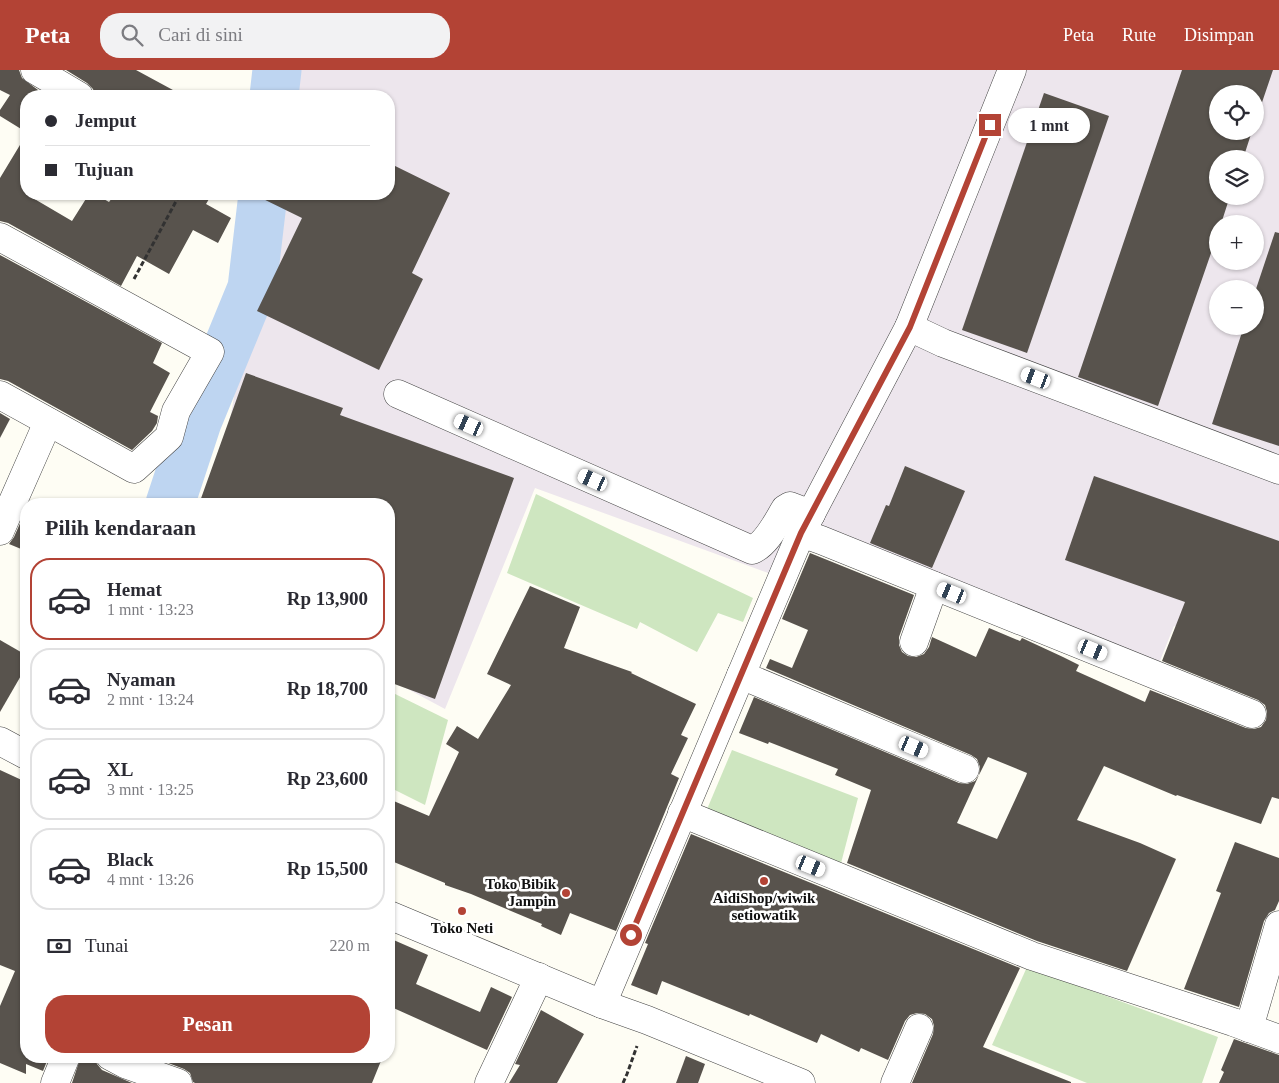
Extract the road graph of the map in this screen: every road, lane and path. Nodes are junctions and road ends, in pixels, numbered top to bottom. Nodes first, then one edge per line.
1 (35, 70) edge
2 (1012, 70) edge
3 (69, 90) edge
4 (177, 200) edge
5 (0, 237) edge
6 (121, 302) junction
7 (910, 327) junction
8 (398, 394) dead end
9 (0, 395) edge
10 (48, 422) junction
11 (1279, 470) edge
12 (806, 523) junction
13 (0, 530) edge
14 (934, 586) junction
15 (914, 642) dead end
16 (741, 675) junction
17 (1252, 714) dead end
18 (0, 741) edge
19 (20, 752) edge
20 (965, 769) dead end
21 (682, 813) junction
22 (395, 917) edge
23 (1279, 926) edge
24 (539, 977) junction
25 (602, 1004) junction
26 (647, 1020) junction
27 (919, 1028) dead end
28 (1249, 1028) junction
29 (1279, 1039) edge
30 (63, 1063) edge
31 (128, 1063) edge
32 (55, 1083) edge
33 (178, 1083) edge
34 (489, 1083) edge
35 (623, 1083) edge
36 (801, 1083) edge
37 (895, 1083) edge

1 - 3 street
2 - 7 street
4 - 6 path
5 - 6 street
6 - 10 street
7 - 11 street
7 - 12 street
8 - 12 street
9 - 10 street
10 - 13 street
12 - 14 street
12 - 16 street
14 - 15 street
14 - 17 street
16 - 20 street
16 - 21 street
18 - 19 street
21 - 25 street
21 - 28 street
22 - 24 street
23 - 28 street
24 - 25 street
24 - 34 street
25 - 26 street
26 - 35 path
26 - 36 street
27 - 37 street
28 - 29 street
30 - 32 street
31 - 33 street

